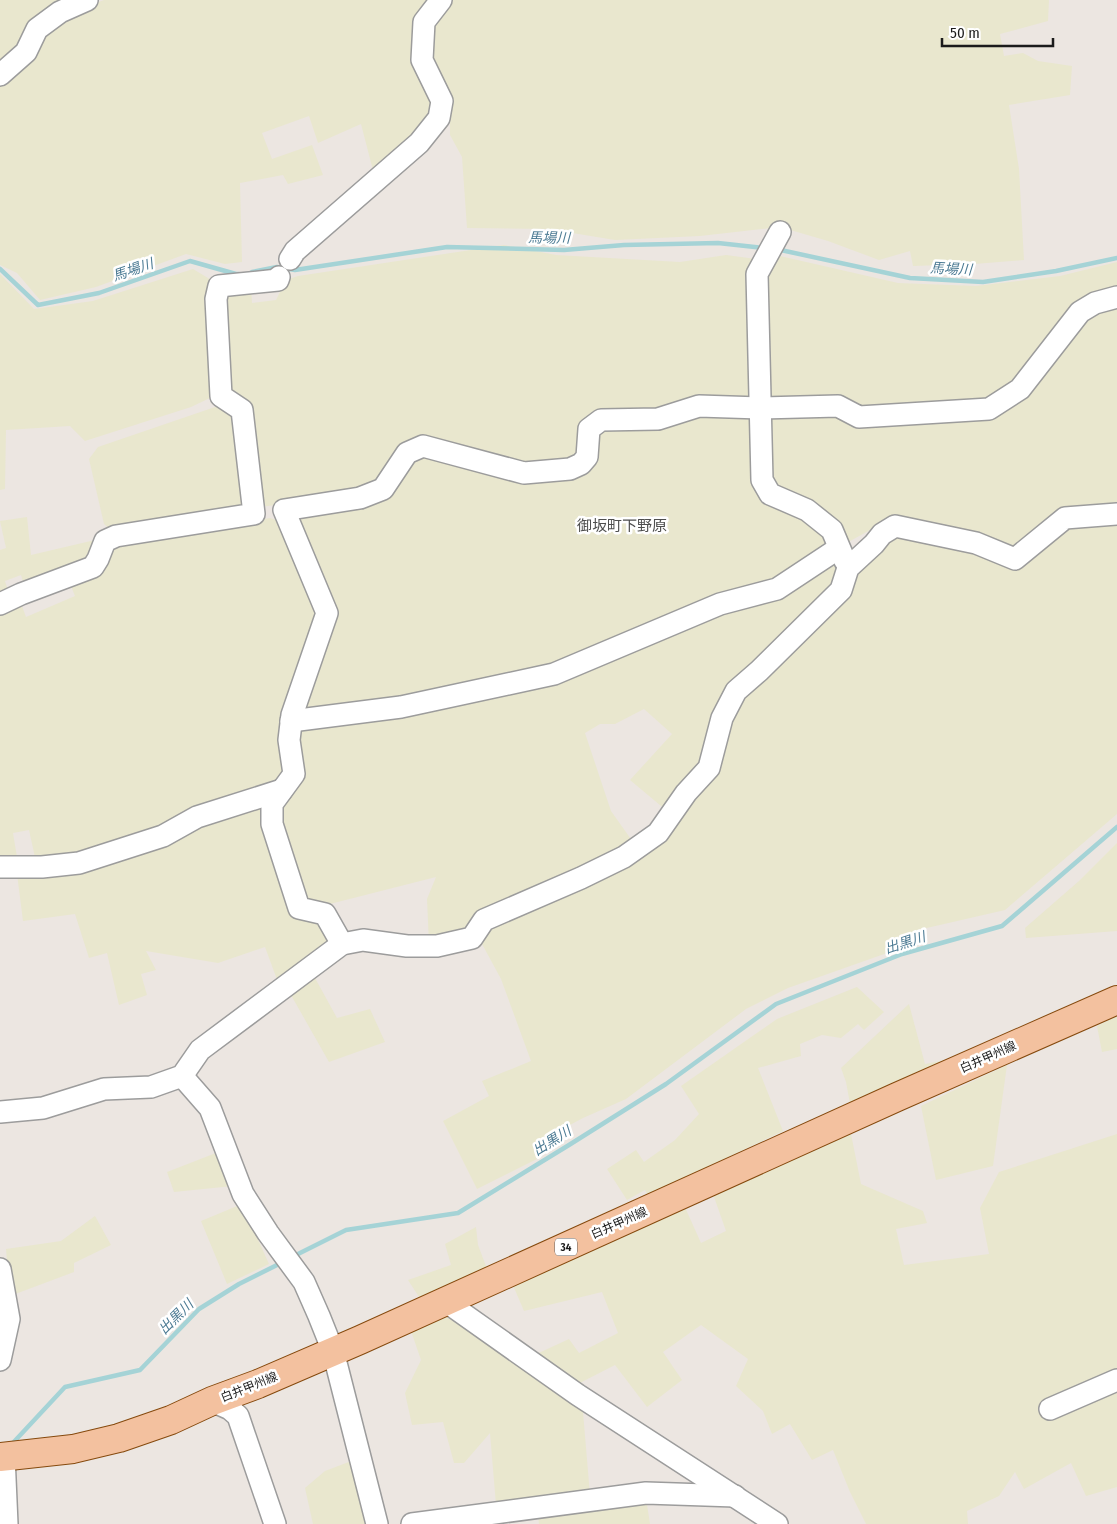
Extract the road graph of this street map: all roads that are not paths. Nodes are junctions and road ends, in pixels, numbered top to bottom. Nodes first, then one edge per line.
1 (87, 0) edge
2 (441, 0) edge
3 (0, 75) edge
4 (774, 243) dead end
5 (1117, 297) edge
6 (760, 408) junction
7 (1117, 514) edge
8 (839, 548) junction
9 (848, 568) junction
10 (0, 604) edge
11 (291, 721) junction
12 (282, 790) junction
13 (0, 867) edge
14 (342, 944) junction
15 (1117, 1000) edge
16 (182, 1076) junction
17 (0, 1112) edge
18 (0, 1269) edge
19 (445, 1301) junction
20 (333, 1352) junction
21 (0, 1360) edge
22 (1117, 1380) edge
23 (212, 1402) junction
24 (1050, 1409) dead end
25 (2, 1456) edge
26 (735, 1496) junction
27 (7, 1524) edge
28 (275, 1524) edge
29 (378, 1524) edge
30 (412, 1524) edge
31 (777, 1524) edge

1 - 3 street
2 - 10 street
4 - 6 street
5 - 6 street
6 - 8 street
6 - 11 street
7 - 9 street
8 - 9 street
8 - 11 street
9 - 14 street
11 - 12 street
12 - 13 street
12 - 14 street
14 - 16 street
15 - 19 main road, 白井甲州線 / 34
16 - 17 street
16 - 20 street
18 - 21 street
19 - 20 main road, 白井甲州線 / 34
19 - 26 street
20 - 23 main road, 白井甲州線 / 34
20 - 29 street
22 - 24 street
23 - 25 main road, 白井甲州線 / 34
23 - 28 street
25 - 27 street
26 - 30 street
26 - 31 street

